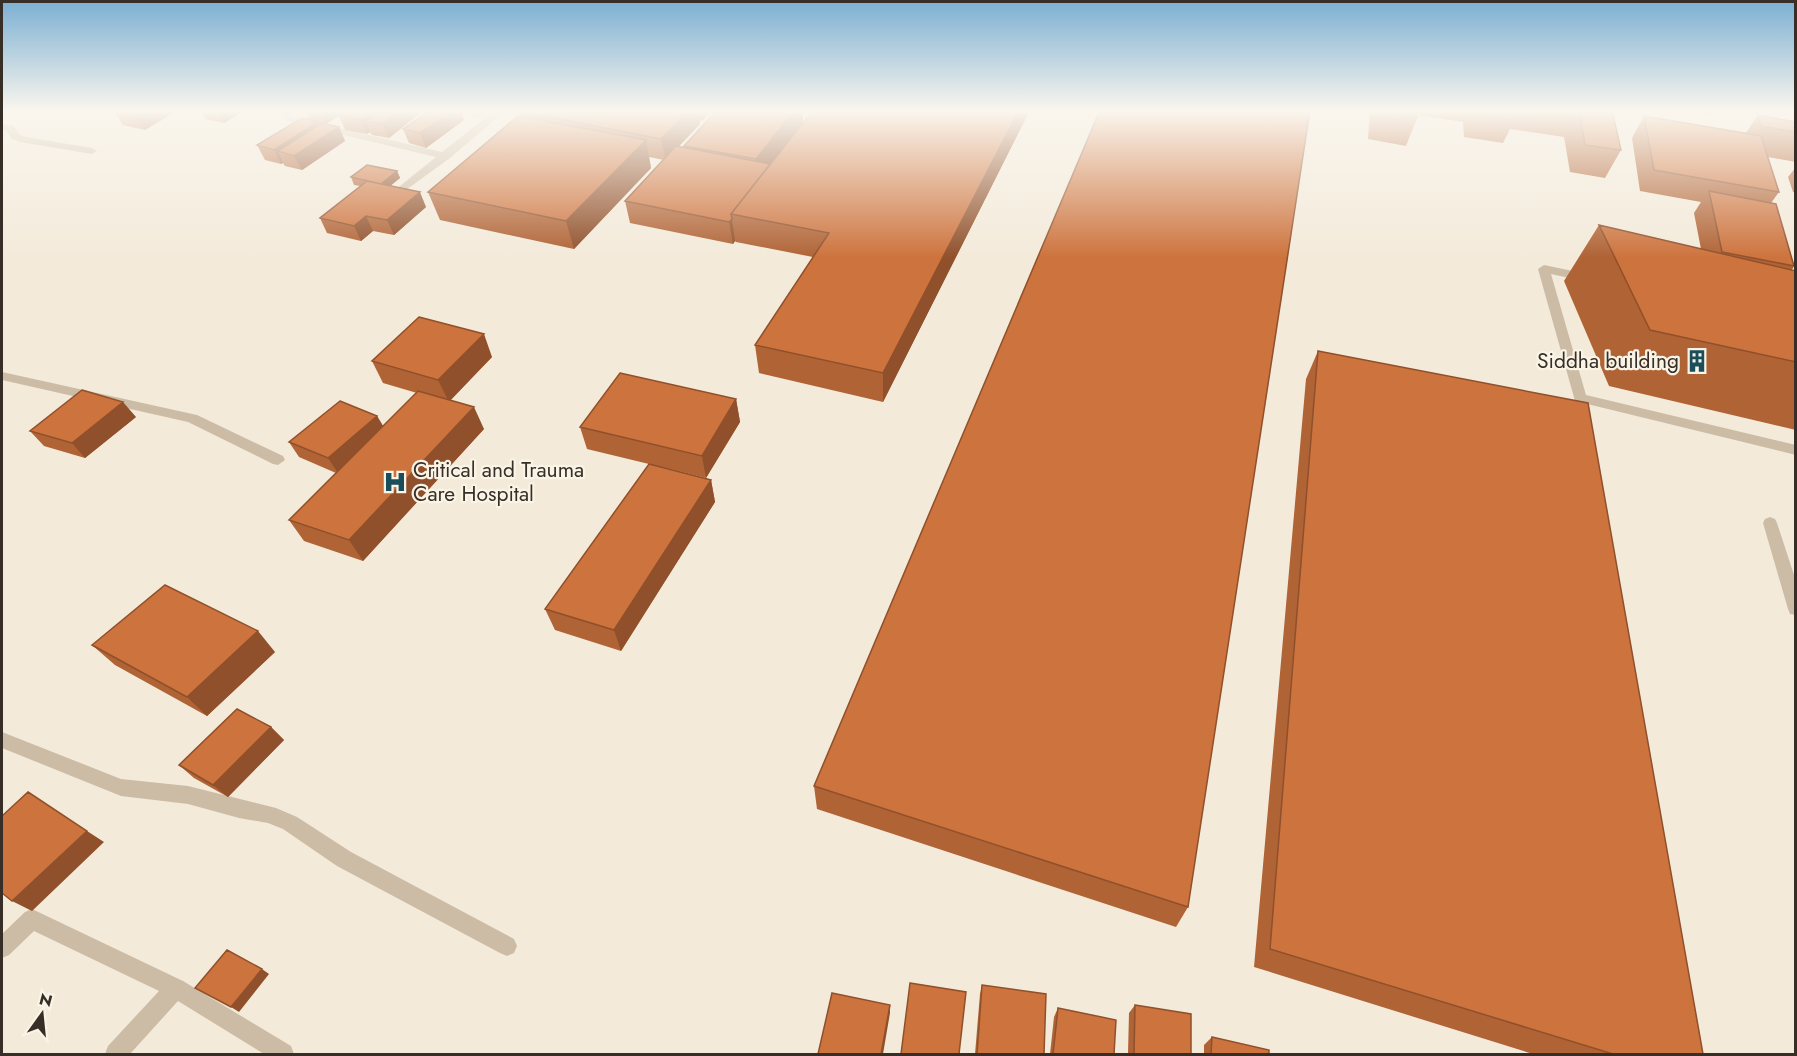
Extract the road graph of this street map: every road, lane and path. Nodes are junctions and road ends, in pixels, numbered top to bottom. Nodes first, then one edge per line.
1 (442, 159) edge
2 (399, 192) edge
3 (1601, 281) edge
4 (2, 376) edge
5 (1796, 450) edge
6 (278, 460) dead end
7 (1770, 523) dead end
8 (1796, 609) edge
9 (2, 740) edge
10 (507, 946) dead end
11 (2, 948) edge
12 (176, 987) junction
13 (116, 1054) edge
14 (283, 1054) edge

1 - 2 street
3 - 5 street
4 - 6 street
7 - 8 street
9 - 10 street
11 - 12 street
12 - 13 street
12 - 14 street

